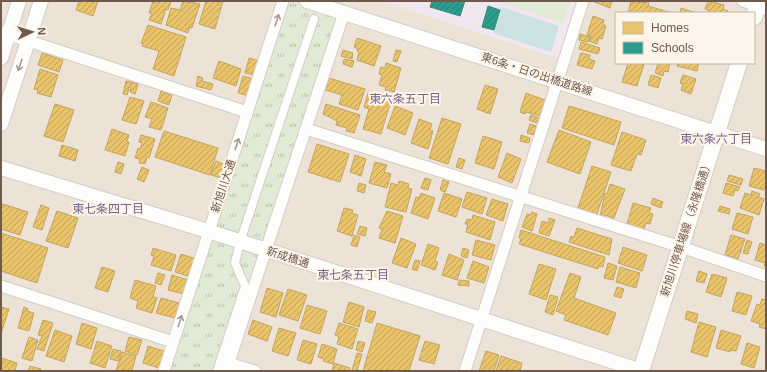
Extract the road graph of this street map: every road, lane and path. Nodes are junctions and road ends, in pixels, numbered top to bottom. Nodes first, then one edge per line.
1 (19, 1) edge
2 (41, 1) edge
3 (283, 1) edge
4 (307, 1) edge
5 (584, 1) edge
6 (344, 13) junction
7 (314, 19) dead end
8 (5, 33) edge
9 (28, 40) junction
10 (1, 58) edge
11 (739, 64) edge
12 (558, 81) junction
13 (247, 112) junction
14 (1, 124) edge
15 (306, 129) junction
16 (716, 134) junction
17 (766, 149) edge
18 (1, 168) edge
19 (520, 198) junction
20 (208, 231) junction
21 (240, 242) junction
22 (681, 247) junction
23 (265, 250) junction
24 (766, 276) edge
25 (1, 286) edge
26 (481, 319) junction
27 (173, 342) junction
28 (227, 367) edge
29 (164, 371) edge
30 (217, 371) edge
31 (255, 371) edge
32 (465, 371) edge
33 (642, 371) edge

1 - 8 street
2 - 9 street
13 -> 3 street, 新旭川大通
4 - 6 street, 東6条・日の出橋道路線
5 - 12 street
6 - 12 street, 東6条・日の出橋道路線
6 - 15 street
7 - 21 street
8 - 9 street
8 - 10 street
9 - 13 street
9 -> 14 street
11 - 16 main road, 新旭川停車場線（永隆橋通）
12 - 16 street, 東6条・日の出橋道路線
12 - 19 street
20 -> 13 street, 新旭川大通
15 - 19 street
15 - 23 street
16 - 17 street, 東6条・日の出橋道路線
16 - 22 main road, 新旭川停車場線（永隆橋通）
18 - 20 street, 新成橋通
19 - 22 street
19 - 26 street
20 - 21 street, 新成橋通
27 -> 20 street, 新旭川大通
21 - 23 street, 新成橋通
21 - 30 street
22 - 24 street
22 - 33 main road, 新旭川停車場線（永隆橋通）
23 - 26 street, 新成橋通
23 - 28 street
25 - 27 street
26 - 32 street
26 - 33 street, 新成橋通
27 - 29 street, 新旭川大通
28 - 31 street

